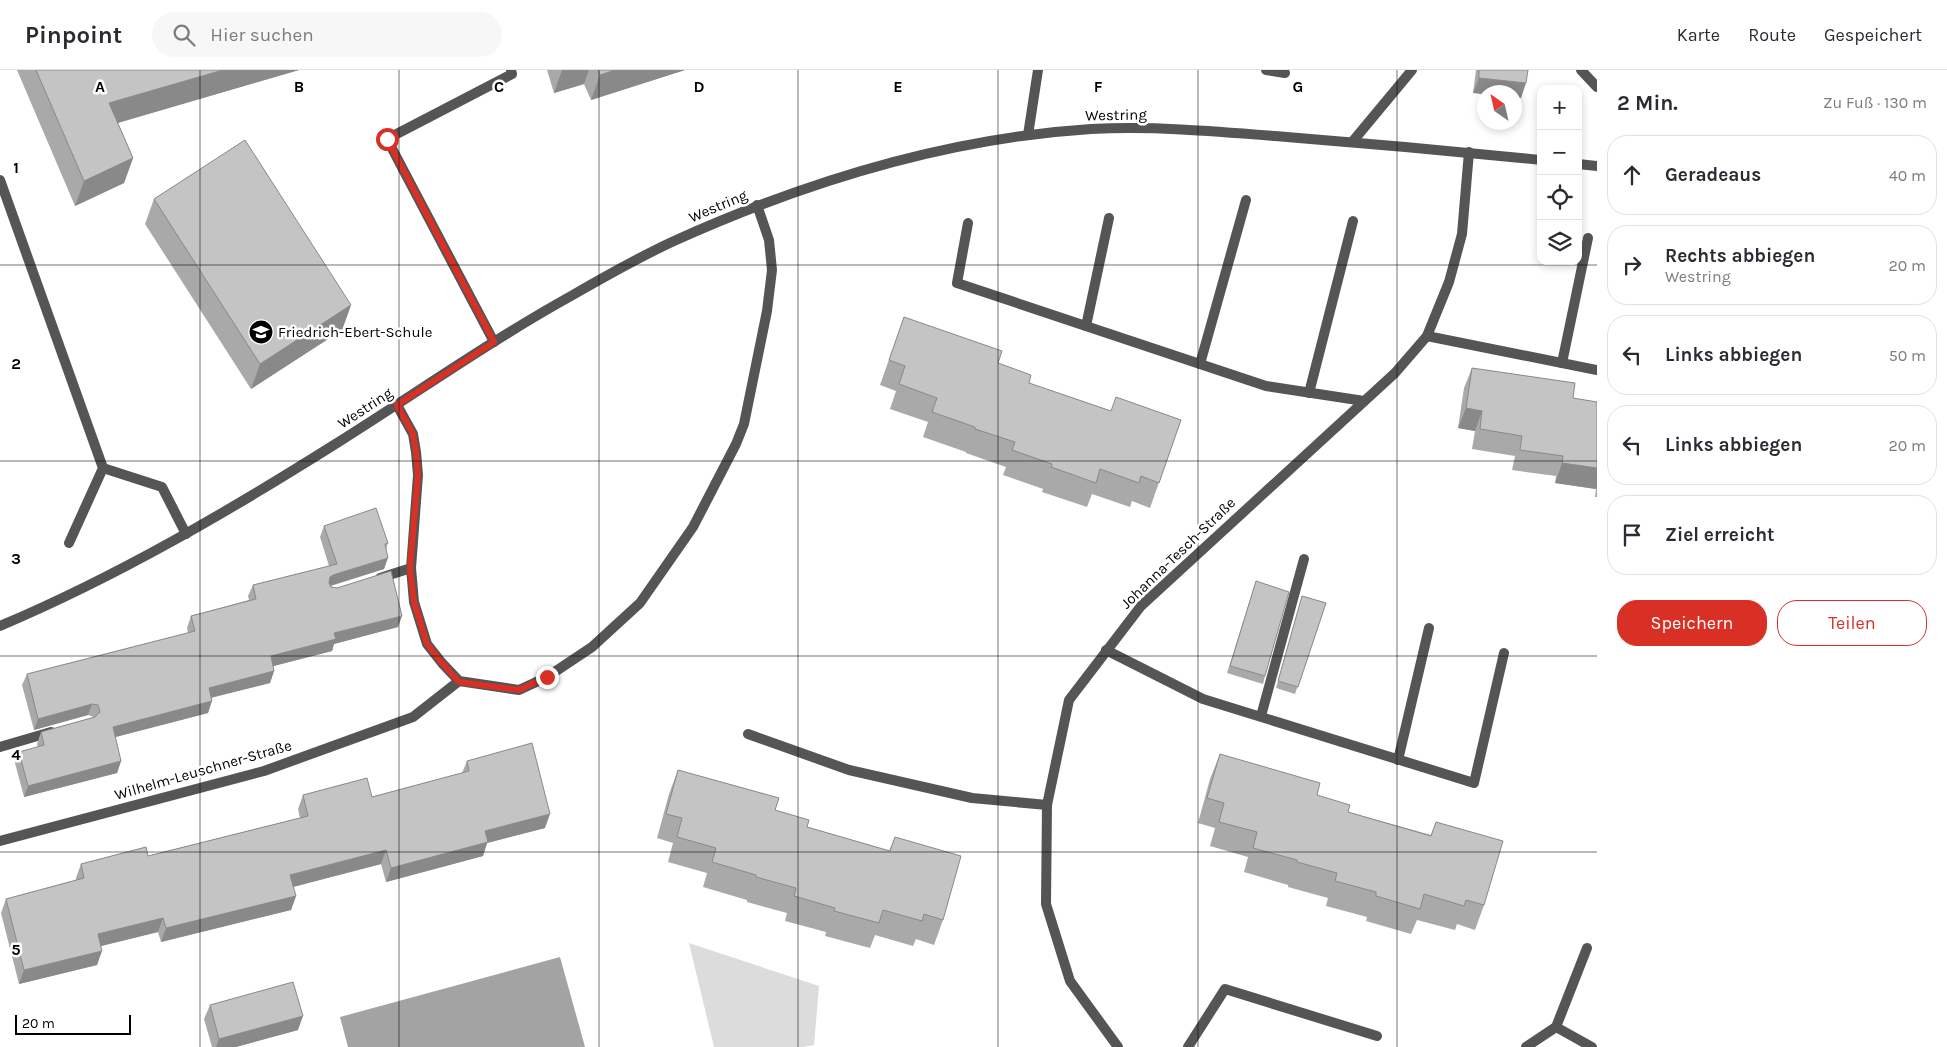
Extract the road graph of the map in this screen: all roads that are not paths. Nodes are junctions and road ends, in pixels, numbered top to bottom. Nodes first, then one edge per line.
1 (511, 70) edge
2 (1038, 70) edge
3 (1266, 70) edge
4 (1412, 70) edge
5 (1580, 70) edge
6 (1285, 73) dead end
7 (1597, 87) edge
8 (1028, 135) junction
9 (1353, 141) junction
10 (1469, 152) junction
11 (1537, 160) edge
12 (1582, 164) edge
13 (1597, 166) edge
14 (0, 180) edge
15 (1246, 200) dead end
16 (757, 205) junction
17 (1109, 218) dead end
18 (1353, 221) dead end
19 (968, 223) dead end
20 (1588, 238) dead end
21 (1086, 326) junction
22 (1427, 336) junction
23 (494, 342) junction
24 (1562, 363) junction
25 (1200, 364) junction
26 (1597, 370) edge
27 (1309, 393) junction
28 (1364, 401) junction
29 (397, 405) junction
30 (103, 468) junction
31 (186, 534) junction
32 (69, 543) dead end
33 (1304, 559) dead end
34 (410, 568) junction
35 (366, 582) edge
36 (0, 626) edge
37 (1429, 628) dead end
38 (1106, 650) junction
39 (1504, 653) dead end
40 (459, 682) junction
41 (1261, 716) junction
42 (62, 730) edge
43 (748, 734) dead end
44 (0, 747) edge
45 (1398, 760) junction
46 (1047, 804) junction
47 (0, 841) edge
48 (1587, 948) dead end
49 (1556, 1027) junction
50 (1377, 1036) dead end
51 (1118, 1047) edge
52 (1188, 1047) edge
53 (1526, 1047) edge
54 (1592, 1047) edge

1 - 23 street
2 - 8 street
3 - 6 street
4 - 9 street
5 - 7 street
8 - 9 street, Westring
8 - 16 street, Westring
9 - 10 street, Westring
10 - 11 street, Westring
10 - 22 street, Johanna-Tesch-Straße
12 - 13 street
14 - 30 street
15 - 25 street
16 - 23 street, Westring
16 - 40 street
17 - 21 street
18 - 27 street
19 - 21 street
20 - 24 street
21 - 25 street
22 - 24 street
22 - 28 street, Johanna-Tesch-Straße
23 - 29 street, Westring
24 - 26 street
25 - 27 street
27 - 28 street
28 - 38 street, Johanna-Tesch-Straße
29 - 31 street, Westring
29 - 34 street
30 - 31 street
30 - 32 street
31 - 36 street, Westring
33 - 41 street
34 - 35 street
34 - 40 street
37 - 45 street
38 - 41 street
38 - 46 street, Johanna-Tesch-Straße
39 - 45 street
40 - 47 street, Wilhelm-Leuschner-Straße
41 - 45 street
42 - 44 street
43 - 46 street
46 - 51 street, Johanna-Tesch-Straße
48 - 49 street
49 - 53 street
49 - 54 street
50 - 52 street

